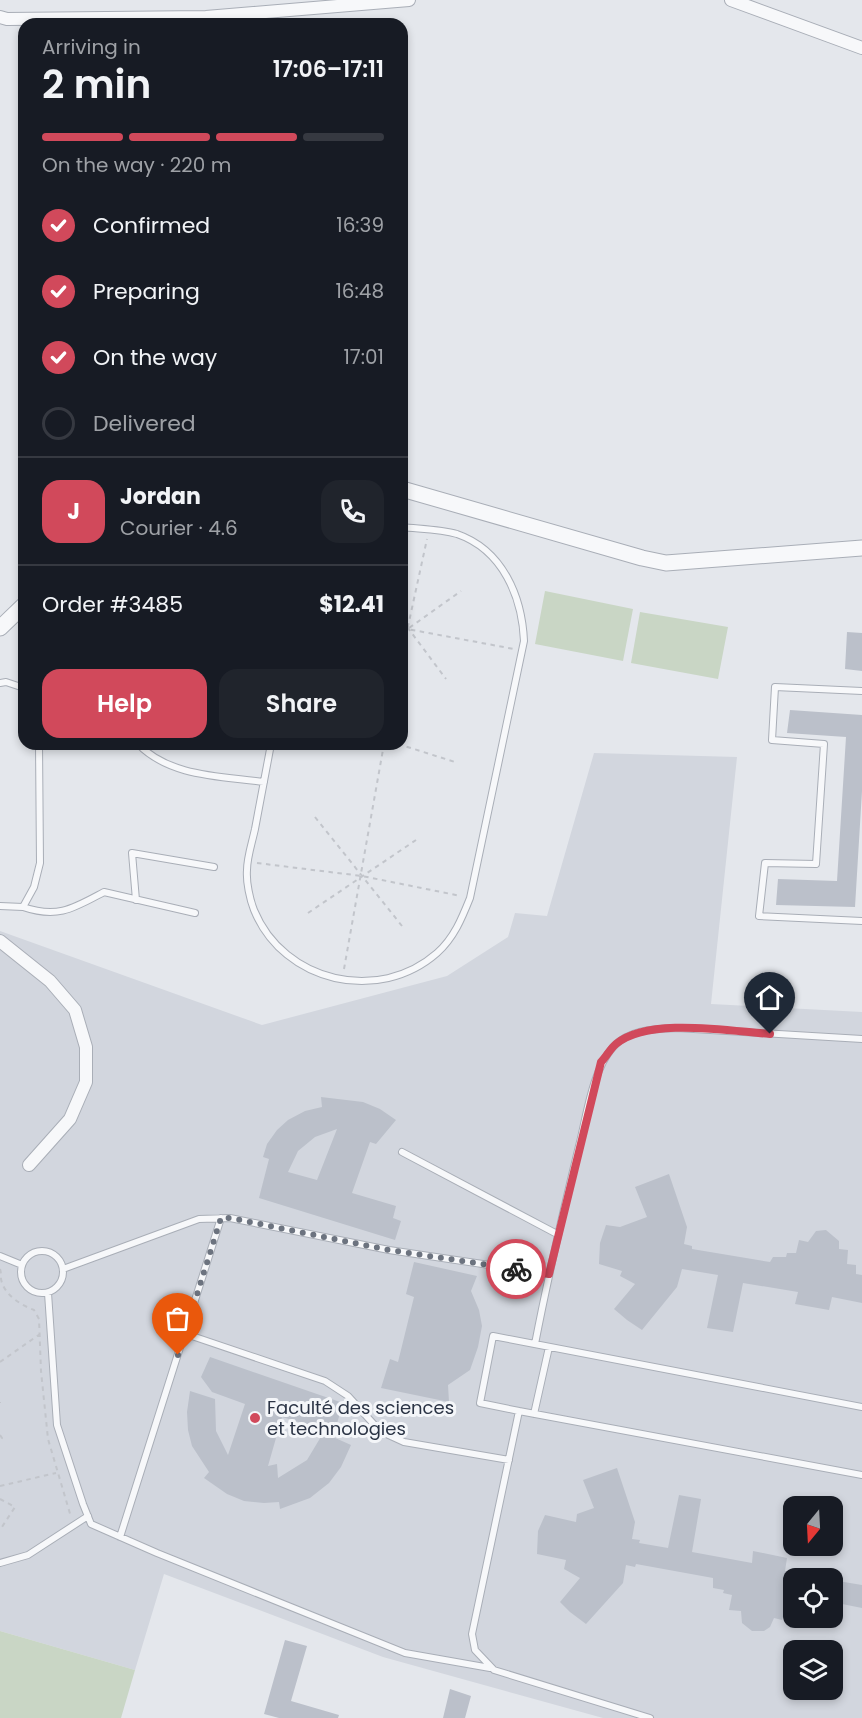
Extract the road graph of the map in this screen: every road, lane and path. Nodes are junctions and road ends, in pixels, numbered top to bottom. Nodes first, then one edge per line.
1 (409, 0) edge
2 (731, 0) edge
3 (0, 17) edge
4 (106, 18) edge
5 (18, 19) edge
6 (862, 48) edge
7 (408, 491) edge
8 (408, 528) edge
9 (429, 531) junction
10 (862, 548) edge
11 (461, 591) dead end
12 (18, 611) edge
13 (0, 628) edge
14 (409, 630) junction
15 (408, 633) edge
16 (522, 650) junction
17 (447, 679) dead end
18 (0, 683) edge
19 (18, 686) edge
20 (862, 692) edge
21 (408, 747) edge
22 (39, 750) edge
23 (144, 750) edge
24 (270, 750) edge
25 (383, 750) edge
26 (455, 762) dead end
27 (264, 782) junction
28 (315, 817) dead end
29 (416, 840) dead end
30 (248, 862) junction
31 (214, 867) dead end
32 (362, 876) junction
33 (470, 898) junction
34 (136, 900) junction
35 (0, 906) edge
36 (23, 907) junction
37 (195, 913) dead end
38 (308, 913) dead end
39 (862, 921) edge
40 (402, 926) dead end
41 (0, 941) edge
42 (342, 980) junction
43 (862, 1039) edge
44 (402, 1152) dead end
45 (29, 1165) dead end
46 (221, 1218) junction
47 (557, 1234) junction
48 (0, 1257) edge
49 (22, 1265) junction
50 (0, 1269) edge
51 (63, 1269) junction
52 (549, 1274) junction
53 (48, 1293) junction
54 (40, 1334) junction
55 (189, 1335) dead end
56 (535, 1344) junction
57 (549, 1347) junction
58 (0, 1362) edge
59 (862, 1407) edge
60 (519, 1411) junction
61 (534, 1414) junction
62 (0, 1435) edge
63 (0, 1440) edge
64 (509, 1460) junction
65 (57, 1473) junction
66 (862, 1474) edge
67 (0, 1486) edge
68 (0, 1499) edge
69 (88, 1516) junction
70 (74, 1525) junction
71 (0, 1530) edge
72 (120, 1536) junction
73 (0, 1563) edge
74 (491, 1668) junction
75 (650, 1718) edge

1 - 4 street
2 - 6 street
3 - 5 street
7 - 10 street
8 - 9 lane
9 - 14 path
9 - 16 lane
11 - 14 path
12 - 13 street
14 - 15 path
14 - 16 path
14 - 17 path
16 - 33 lane
18 - 19 lane
20 - 39 lane
21 - 26 path
22 - 36 lane
23 - 27 lane
24 - 27 lane
25 - 32 path
27 - 30 lane
28 - 32 path
29 - 32 path
30 - 32 path
30 - 42 lane
31 - 34 lane
32 - 33 path
32 - 38 path
32 - 40 path
32 - 42 path
33 - 42 lane
34 - 36 lane
34 - 37 lane
35 - 36 lane
41 - 45 street
43 - 47 lane
44 - 47 lane
46 - 51 lane
46 - 52 lane
46 - 72 lane
47 - 52 lane
48 - 49 lane
49 - 51 lane
49 - 53 lane
50 - 54 path
51 - 53 lane
52 - 56 lane
53 - 69 lane
54 - 58 path
54 - 65 path
55 - 64 lane
56 - 57 lane
56 - 60 lane
57 - 59 lane
57 - 61 lane
60 - 61 lane
60 - 64 lane
61 - 66 lane
62 - 63 path
64 - 74 lane
65 - 67 path
65 - 70 path
68 - 71 path
69 - 70 lane
69 - 72 lane
70 - 73 lane
72 - 74 lane
74 - 75 lane

